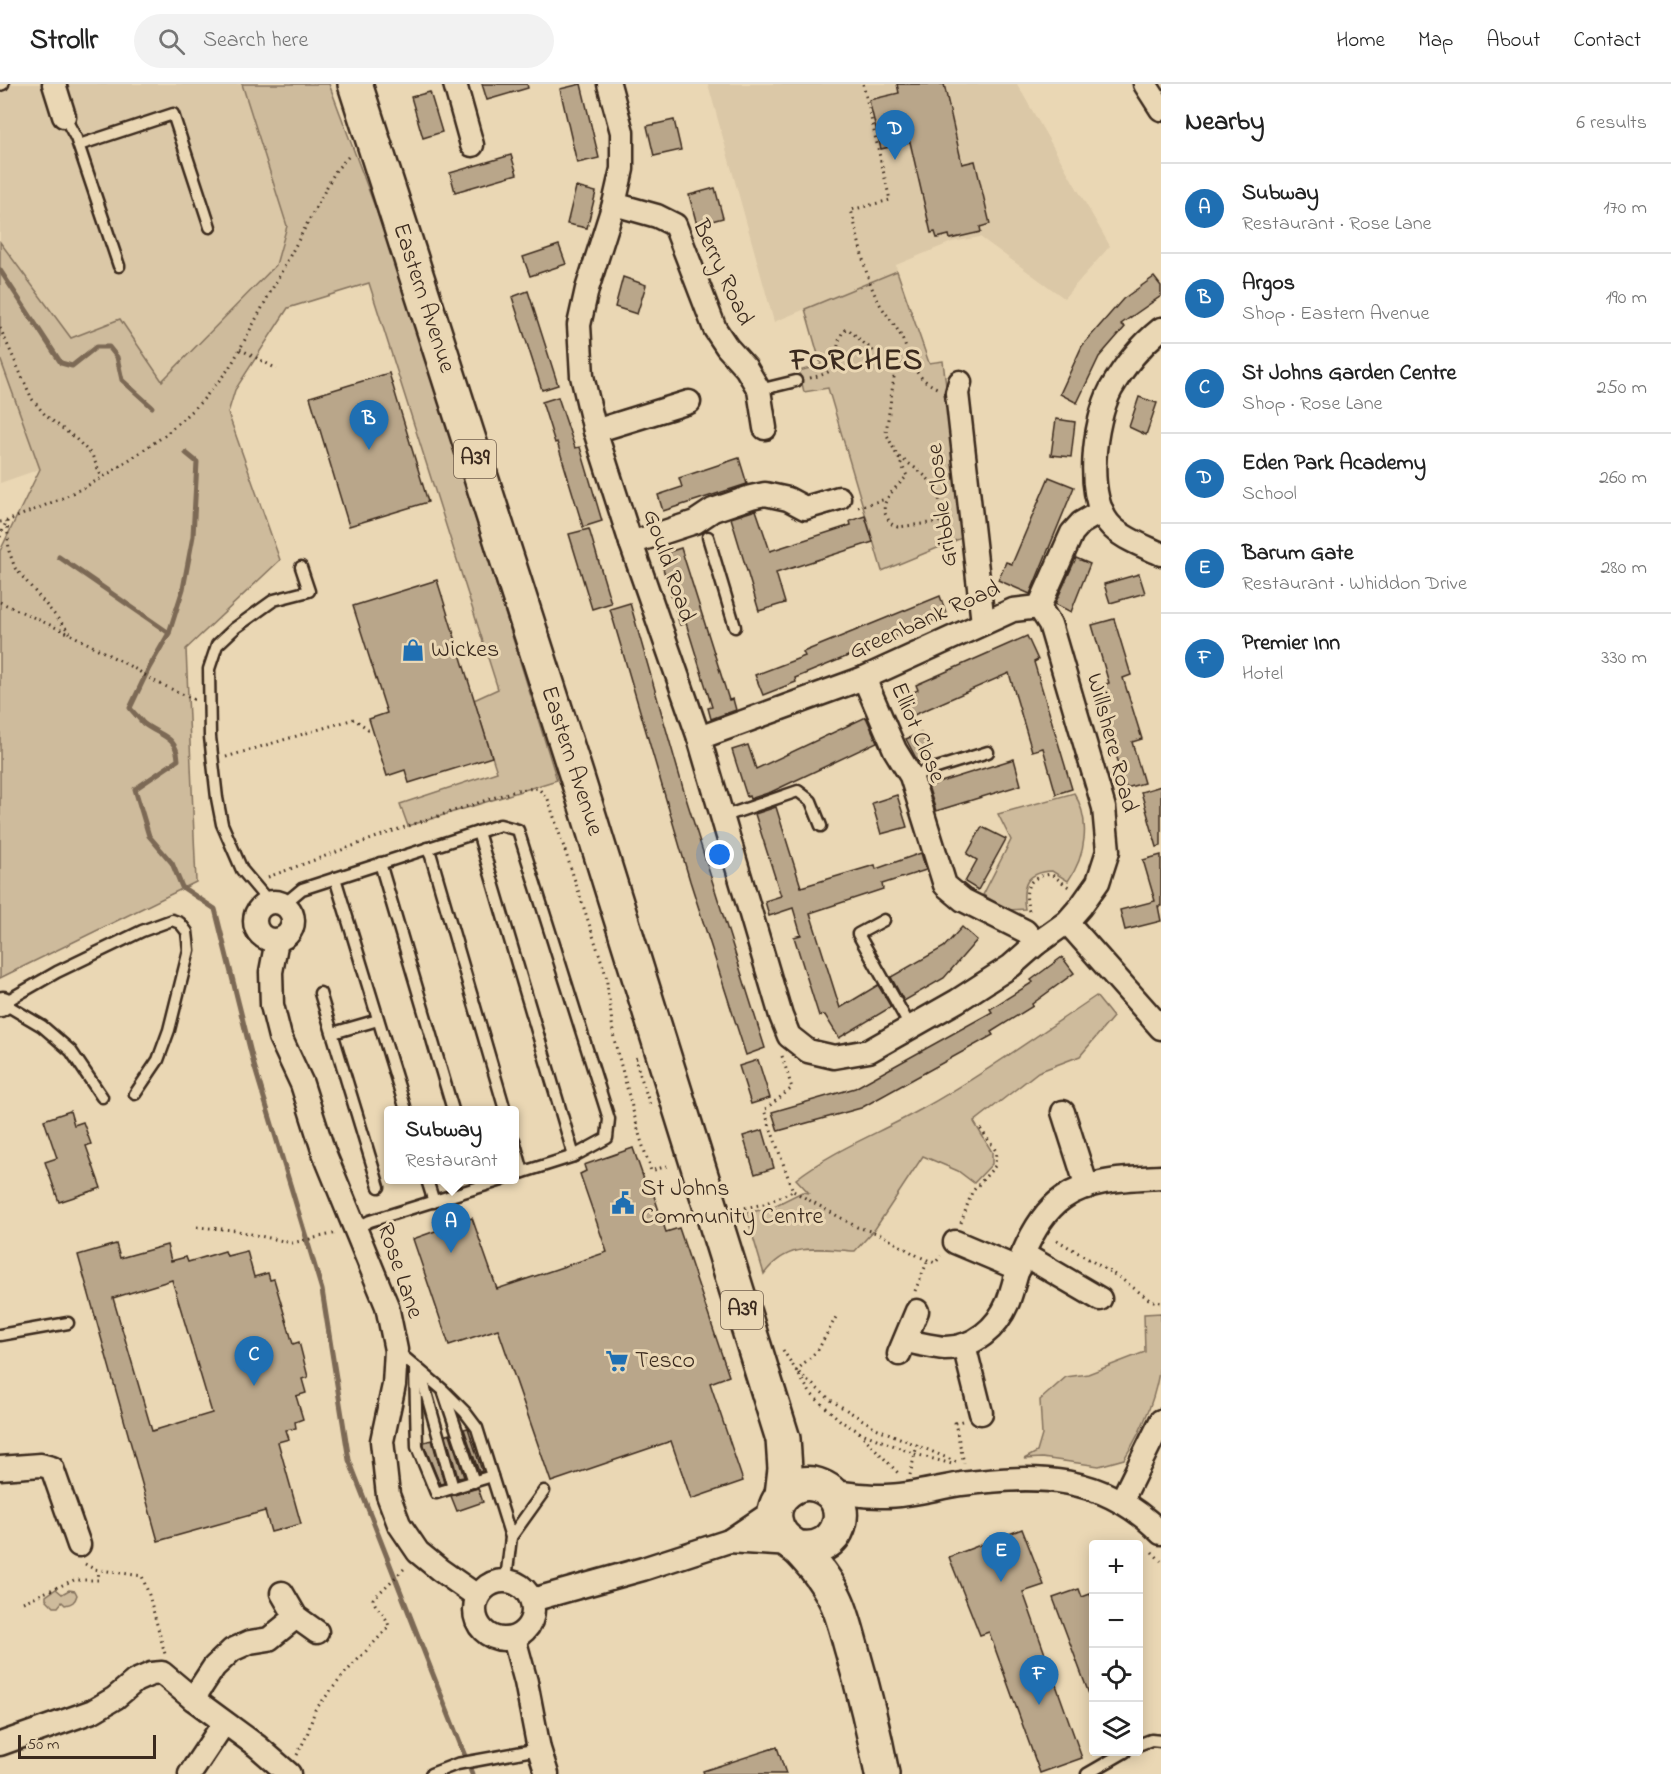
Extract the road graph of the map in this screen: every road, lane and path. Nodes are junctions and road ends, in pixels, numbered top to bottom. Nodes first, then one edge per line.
1 (54, 84) edge
2 (355, 84) edge
3 (455, 84) edge
4 (609, 84) edge
5 (863, 84) edge
6 (1145, 84) edge
7 (1161, 109) edge
8 (64, 116) joint
9 (79, 145) junction
10 (472, 145) dead end
11 (336, 170) dead end
12 (614, 204) junction
13 (210, 227) dead end
14 (118, 266) dead end
15 (0, 328) edge
16 (1161, 329) edge
17 (240, 350) junction
18 (908, 359) junction
19 (278, 369) dead end
20 (895, 370) junction
21 (796, 381) joint
22 (958, 388) joint
23 (759, 390) junction
24 (689, 402) dead end
25 (765, 428) dead end
26 (596, 431) junction
27 (898, 456) junction
28 (102, 478) junction
29 (839, 498) dead end
30 (888, 498) junction
31 (866, 505) dead end
32 (1102, 512) junction
33 (971, 517) junction
34 (7, 521) junction
35 (943, 521) junction
36 (0, 522) edge
37 (701, 529) junction
38 (0, 537) edge
39 (631, 543) junction
40 (1161, 554) edge
41 (301, 567) dead end
42 (0, 602) edge
43 (1039, 607) junction
44 (983, 622) junction
45 (735, 627) dead end
46 (72, 635) junction
47 (864, 678) junction
48 (210, 707) junction
49 (372, 728) dead end
50 (699, 738) junction
51 (988, 752) dead end
52 (213, 761) junction
53 (911, 776) junction
54 (722, 817) junction
55 (821, 826) dead end
56 (478, 832) junction
57 (427, 848) junction
58 (380, 863) junction
59 (335, 878) junction
60 (276, 903) junction
61 (1083, 903) junction
62 (1029, 911) dead end
63 (884, 920) dead end
64 (1067, 922) junction
65 (277, 940) junction
66 (1036, 944) junction
67 (320, 993) dead end
68 (2, 1004) edge
69 (378, 1020) junction
70 (912, 1028) junction
71 (1161, 1028) edge
72 (333, 1033) junction
73 (789, 1036) junction
74 (135, 1094) dead end
75 (102, 1097) dead end
76 (405, 1106) edge
77 (452, 1106) edge
78 (504, 1106) edge
79 (1063, 1112) dead end
80 (980, 1128) dead end
81 (574, 1156) junction
82 (1161, 1159) edge
83 (519, 1174) edge
84 (1161, 1178) edge
85 (429, 1184) edge
86 (475, 1184) edge
87 (379, 1187) dead end
88 (1087, 1187) junction
89 (793, 1191) junction
90 (434, 1202) junction
91 (739, 1209) dead end
92 (197, 1227) dead end
93 (356, 1228) junction
94 (318, 1237) dead end
95 (1057, 1240) dead end
96 (955, 1242) junction
97 (1021, 1262) junction
98 (1100, 1299) dead end
99 (1161, 1303) edge
100 (917, 1311) dead end
101 (836, 1317) dead end
102 (68, 1323) dead end
103 (0, 1335) edge
104 (964, 1345) junction
105 (396, 1350) junction
106 (417, 1369) junction
107 (796, 1371) junction
108 (444, 1393) junction
109 (981, 1413) joint
110 (1161, 1421) edge
111 (858, 1431) junction
112 (917, 1445) junction
113 (915, 1454) junction
114 (913, 1464) dead end
115 (0, 1468) edge
116 (966, 1468) junction
117 (492, 1476) junction
118 (474, 1482) junction
119 (453, 1488) junction
120 (544, 1491) dead end
121 (917, 1492) junction
122 (800, 1493) junction
123 (884, 1497) junction
124 (1121, 1502) junction
125 (835, 1532) junction
126 (511, 1537) junction
127 (1154, 1540) edge
128 (729, 1541) junction
129 (79, 1545) joint
130 (794, 1546) junction
131 (1161, 1561) edge
132 (99, 1569) junction
133 (399, 1574) dead end
134 (506, 1580) junction
135 (282, 1593) dead end
136 (477, 1596) junction
137 (835, 1598) junction
138 (532, 1600) junction
139 (23, 1602) dead end
140 (296, 1617) junction
141 (317, 1632) dead end
142 (514, 1638) junction
143 (162, 1673) junction
144 (193, 1699) junction
145 (224, 1723) junction
146 (1161, 1741) edge
147 (1143, 1743) edge
148 (0, 1744) edge
149 (539, 1749) junction
150 (1118, 1756) edge
151 (287, 1773) edge
152 (190, 1774) edge
153 (430, 1774) edge
154 (547, 1774) edge
155 (882, 1774) edge
156 (1087, 1774) edge

1 - 8 street
2 - 122 main road, Eastern Avenue / A39
3 - 10 street
4 - 12 street, Gould Road
5 - 18 path
6 - 7 street
8 - 9 lane
9 - 13 lane
9 - 14 lane
11 - 17 path
12 - 23 street, Berry Road
12 - 26 street, Gould Road
15 - 28 path
16 - 32 street
17 - 19 path
17 - 28 path
18 - 20 path
18 - 22 path
20 - 21 path
20 - 27 path
21 - 23 lane
22 - 33 street, Gribble Close
23 - 25 street, Berry Road
24 - 26 street
26 - 39 street, Gould Road
27 - 30 path
27 - 35 path
28 - 34 path
29 - 37 street
30 - 31 path
30 - 35 path
32 - 40 street
32 - 43 street, Greenbank Road
33 - 35 path
33 - 44 street, Gribble Close
34 - 36 path
34 - 38 path
34 - 46 path
37 - 39 street
37 - 45 lane
39 - 50 street, Gould Road
41 - 48 lane
42 - 46 path
43 - 44 street, Greenbank Road
43 - 61 street, Willshere Road
44 - 47 street, Greenbank Road
46 - 48 path
47 - 50 street, Greenbank Road
47 - 53 street, Elliot Close
48 - 52 lane
49 - 52 path
50 - 54 street, Gould Road
51 - 53 lane
52 - 60 lane
53 - 66 street, Elliot Close
54 - 55 lane
54 - 73 street, Gould Road
56 - 57 lane
56 - 81 lane
56 - 81 lane
57 - 58 lane
57 - 78 lane
58 - 59 lane
58 - 77 lane
59 - 60 lane
59 - 69 lane
60 - 65 street
60 - 65 street
61 - 62 path
61 - 64 street, Willshere Road
63 - 70 lane
64 - 66 street, Willshere Road
64 - 71 street
65 - 93 street, Rose Lane
66 - 70 street, Willshere Road
67 - 72 lane
68 - 74 lane
68 - 75 lane
69 - 72 lane
69 - 76 lane
70 - 73 street, Willshere Road
72 - 87 lane
73 - 89 path
79 - 88 street
80 - 96 path
81 - 83 lane
82 - 84 street
84 - 88 street
85 - 90 lane
86 - 90 lane
88 - 97 street
89 - 91 path
89 - 96 path
90 - 93 lane
92 - 94 path
93 - 105 street, Rose Lane
95 - 99 path
96 - 97 street
97 - 98 street
97 - 104 street
100 - 104 street
101 - 107 path
102 - 103 lane
104 - 109 street
105 - 106 lane
105 - 136 street, Rose Lane
106 - 108 lane
106 - 119 lane
106 - 119 lane
107 - 111 path
107 - 112 path
108 - 117 lane
108 - 118 lane
109 - 116 path
110 - 124 street
111 - 113 path
111 - 121 path
112 - 113 path
112 - 116 path
113 - 114 path
113 - 116 path
115 - 129 street
117 - 118 lane
117 - 126 lane
118 - 119 lane
120 - 126 lane
121 - 123 street
121 - 124 street
122 - 123 street
122 - 125 main road
122 - 128 street
122 - 130 main road
123 - 125 street
124 - 127 street
125 - 130 main road
125 - 137 main road
126 - 134 lane
127 - 131 path
128 - 130 street
128 - 138 street
129 - 132 path
130 - 137 main road
132 - 139 path
132 - 143 path
133 - 151 path
134 - 136 street
134 - 138 street
135 - 140 street
136 - 142 street
137 - 155 main road
138 - 142 street
140 - 141 street
140 - 144 street
142 - 149 street
143 - 144 street
143 - 148 street
144 - 145 street
145 - 151 street
145 - 152 street
146 - 147 lane
149 - 153 lane
149 - 154 street
150 - 156 lane

